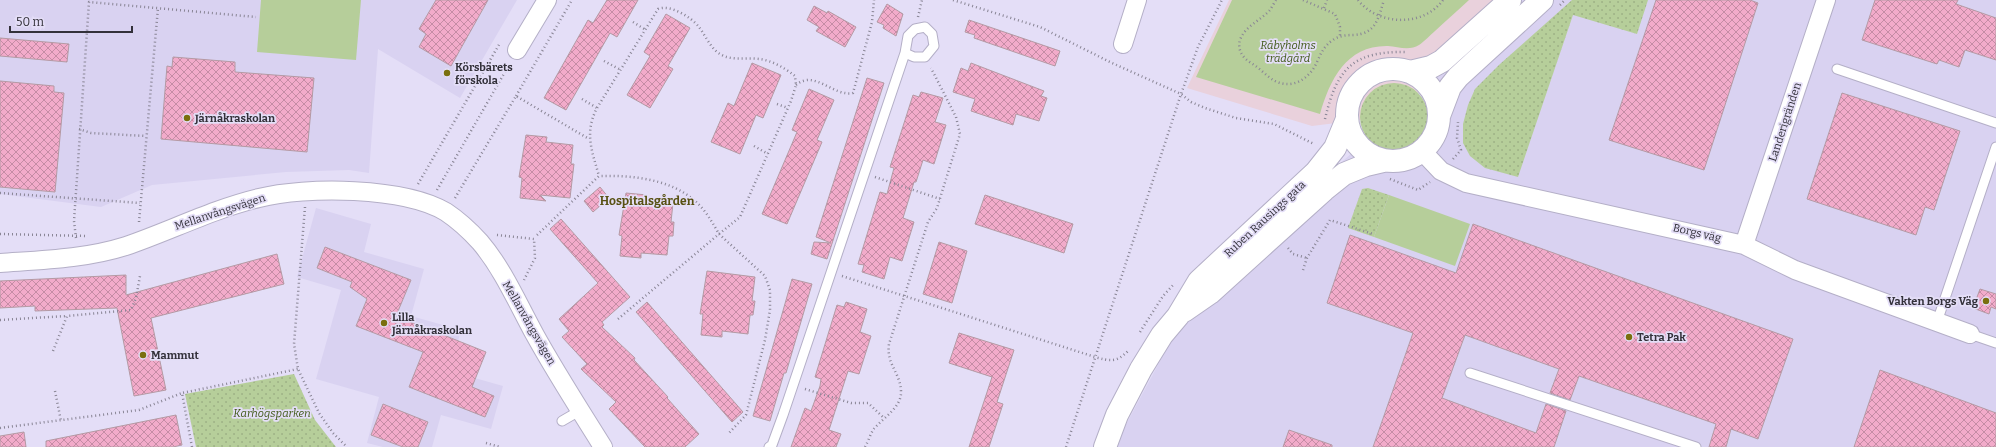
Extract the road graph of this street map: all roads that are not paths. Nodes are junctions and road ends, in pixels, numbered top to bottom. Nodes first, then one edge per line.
1 (547, 0) edge
2 (1137, 0) edge
3 (1510, 0) edge
4 (1826, 0) edge
5 (1548, 5) edge
6 (1123, 44) dead end
7 (517, 50) road end
8 (905, 52) junction
9 (1410, 62) junction
10 (1837, 69) dead end
11 (1449, 117) junction
12 (1347, 119) junction
13 (1996, 123) edge
14 (1996, 147) edge
15 (1422, 151) junction
16 (1384, 170) junction
17 (1744, 245) junction
18 (0, 263) edge
19 (1178, 316) junction
20 (1937, 322) junction
21 (1970, 334) joint
22 (1996, 343) edge
23 (1470, 373) dead end
24 (580, 410) junction
25 (562, 421) dead end
26 (603, 447) edge
27 (769, 447) edge
28 (1105, 447) edge
29 (1696, 447) edge

1 - 7 street
2 - 6 street
3 - 9 main road, Ruben Rausings gata
4 - 17 street, Landerigränden
5 - 11 main road, Ruben Rausings gata
8 - 8 lane
8 - 27 lane
9 - 11 main road, Ruben Rausings gata
9 - 12 main road, Ruben Rausings gata
10 - 13 lane
11 - 15 main road, Ruben Rausings gata
12 - 16 main road, Ruben Rausings gata
12 - 19 main road, Ruben Rausings gata
14 - 20 lane
15 - 16 main road, Ruben Rausings gata
15 - 17 street, Borgs väg
16 - 19 main road, Ruben Rausings gata
17 - 20 street, Borgs väg
18 - 24 street, Mellanvångsvägen
19 - 28 main road, Ruben Rausings gata
20 - 21 street, Borgs väg
21 - 22 lane
23 - 29 lane
24 - 25 lane
24 - 26 street, Mellanvångsvägen

